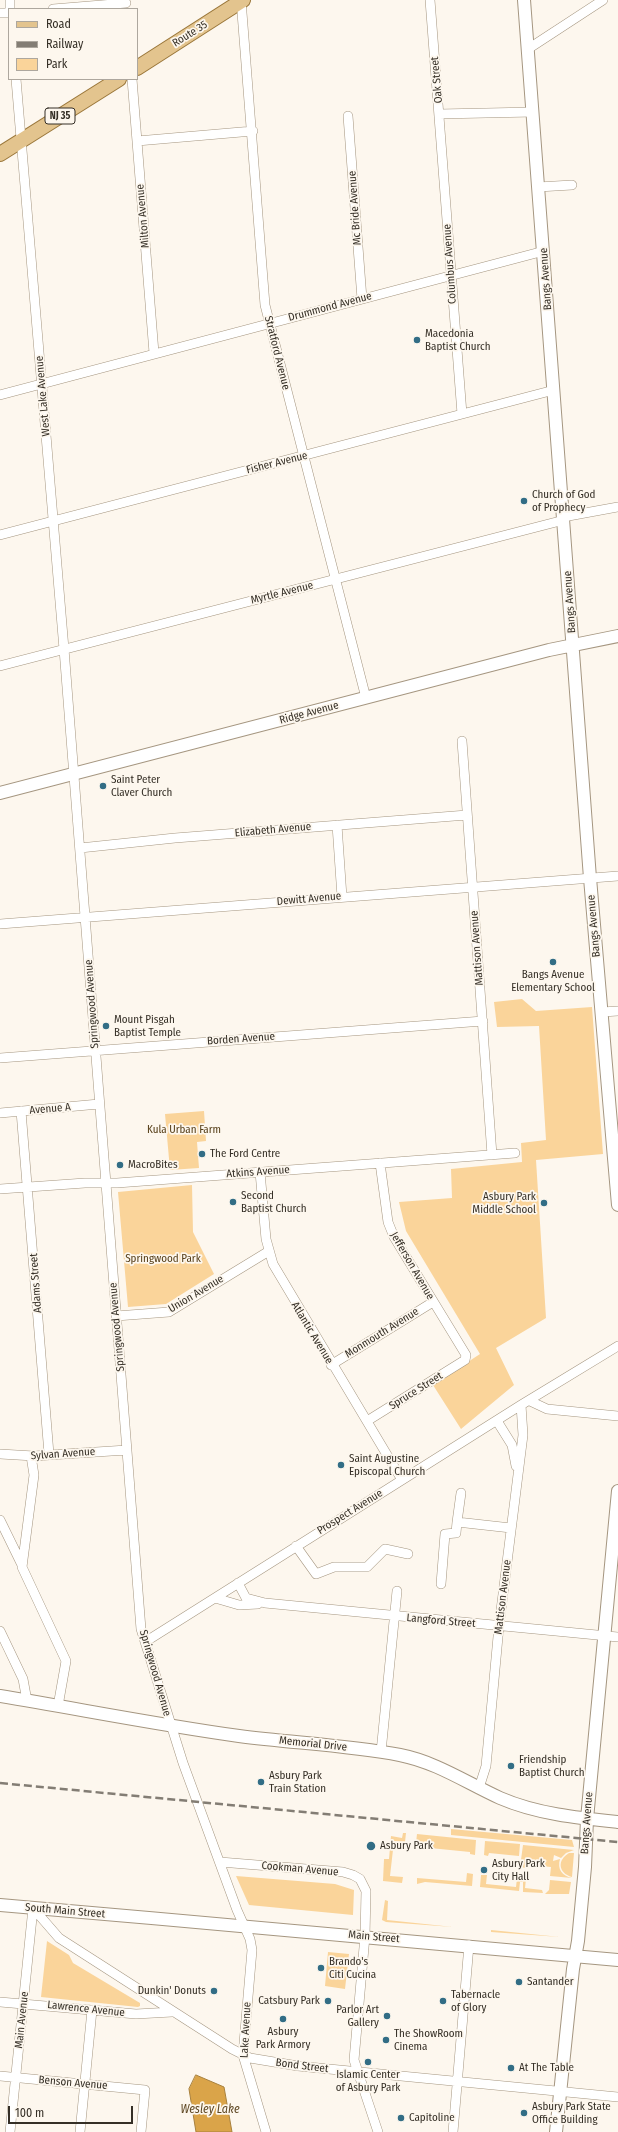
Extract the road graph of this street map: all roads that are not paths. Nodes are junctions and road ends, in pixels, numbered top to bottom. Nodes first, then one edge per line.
1 (242, 0) edge
2 (430, 0) edge
3 (524, 0) edge
4 (604, 0) edge
5 (126, 4) edge
6 (68, 8) edge
7 (528, 49) junction
8 (138, 67) edge
9 (16, 80) edge
10 (118, 80) edge
11 (132, 80) edge
12 (533, 112) junction
13 (439, 114) junction
14 (348, 116) dead end
15 (252, 131) junction
16 (21, 141) junction
17 (137, 141) junction
18 (0, 154) edge
19 (572, 184) dead end
20 (538, 187) junction
21 (544, 250) junction
22 (451, 275) junction
23 (362, 299) junction
24 (270, 323) junction
25 (154, 353) junction
26 (42, 384) junction
27 (554, 390) junction
28 (0, 395) edge
29 (462, 414) junction
30 (304, 456) junction
31 (618, 507) edge
32 (564, 518) junction
33 (53, 521) junction
34 (0, 535) edge
35 (336, 579) junction
36 (618, 636) edge
37 (573, 644) junction
38 (64, 649) junction
39 (0, 666) edge
40 (366, 698) junction
41 (69, 712) joint
42 (462, 741) dead end
43 (74, 774) junction
44 (0, 793) edge
45 (467, 816) junction
46 (337, 825) junction
47 (80, 848) junction
48 (618, 876) edge
49 (590, 878) junction
50 (473, 888) junction
51 (342, 897) junction
52 (85, 917) junction
53 (0, 924) edge
54 (618, 1011) edge
55 (602, 1012) junction
56 (482, 1021) junction
57 (95, 1050) junction
58 (0, 1058) edge
59 (99, 1104) junction
60 (21, 1111) junction
61 (0, 1113) edge
62 (616, 1145) edge
63 (515, 1153) dead end
64 (492, 1155) junction
65 (380, 1163) junction
66 (260, 1172) junction
67 (106, 1183) junction
68 (29, 1187) junction
69 (0, 1189) edge
70 (618, 1205) edge
71 (269, 1251) junction
72 (433, 1302) junction
73 (116, 1316) junction
74 (618, 1346) edge
75 (465, 1360) joint
76 (331, 1364) junction
77 (530, 1401) junction
78 (521, 1405) junction
79 (618, 1416) edge
80 (496, 1420) junction
81 (367, 1421) junction
82 (127, 1450) junction
83 (0, 1454) edge
84 (49, 1454) junction
85 (31, 1456) junction
86 (518, 1477) junction
87 (402, 1480) junction
88 (618, 1491) edge
89 (461, 1493) dead end
90 (0, 1520) edge
91 (457, 1522) junction
92 (512, 1528) junction
93 (296, 1546) junction
94 (408, 1554) dead end
95 (22, 1566) junction
96 (238, 1583) junction
97 (441, 1584) dead end
98 (397, 1591) dead end
99 (215, 1598) junction
100 (265, 1604) junction
101 (394, 1616) junction
102 (499, 1626) junction
103 (0, 1631) edge
104 (604, 1636) junction
105 (618, 1637) edge
106 (145, 1642) junction
107 (0, 1696) edge
108 (27, 1701) junction
109 (58, 1706) junction
110 (170, 1725) junction
111 (381, 1752) junction
112 (479, 1788) junction
113 (587, 1818) junction
114 (618, 1822) edge
115 (220, 1862) junction
116 (0, 1905) edge
117 (33, 1908) junction
118 (130, 1917) joint
119 (245, 1926) junction
120 (365, 1936) junction
121 (469, 1945) junction
122 (575, 1955) junction
123 (618, 1960) edge
124 (0, 2002) edge
125 (24, 2004) junction
126 (92, 2010) junction
127 (172, 2012) junction
128 (243, 2055) junction
129 (358, 2072) junction
130 (0, 2076) edge
131 (16, 2078) junction
132 (458, 2082) junction
133 (84, 2084) junction
134 (560, 2092) junction
135 (618, 2097) edge
136 (10, 2132) edge
137 (80, 2132) edge
138 (141, 2132) edge
139 (266, 2132) edge
140 (378, 2132) edge
141 (453, 2132) edge
142 (556, 2132) edge

1 - 8 main road, Route 35
1 - 15 street, Stratford Avenue
2 - 13 street, Oak Street
3 - 7 street, Bangs Avenue
4 - 7 street
5 - 6 street
7 - 12 street, Bangs Avenue
9 - 16 street, West Lake Avenue
10 - 16 main road, NJ 35
11 - 17 street, Milton Avenue
12 - 13 street, Oak Street
12 - 20 street, Bangs Avenue
13 - 22 street, Columbus Avenue
14 - 23 street, Mc Bride Avenue
15 - 17 street
15 - 24 street, Stratford Avenue
16 - 18 main road, NJ 35
16 - 26 street, West Lake Avenue
17 - 25 street, Milton Avenue
19 - 20 street
20 - 21 street, Bangs Avenue
21 - 22 street, Drummond Avenue
21 - 27 street, Bangs Avenue
22 - 23 street, Drummond Avenue
22 - 29 street, Columbus Avenue
23 - 24 street, Drummond Avenue
24 - 25 street, Drummond Avenue
24 - 30 street, Stratford Avenue
25 - 26 street, Drummond Avenue
26 - 28 street, Drummond Avenue
26 - 33 street, West Lake Avenue
27 - 29 street, Fisher Avenue
27 - 32 street, Bangs Avenue
29 - 30 street, Fisher Avenue
30 - 33 street, Fisher Avenue
30 - 35 street, Stratford Avenue
31 - 32 street, Myrtle Avenue
32 - 35 street, Myrtle Avenue
32 - 37 street, Bangs Avenue
33 - 34 street, Fisher Avenue
33 - 38 street, West Lake Avenue
35 - 38 street, Myrtle Avenue
35 - 40 street, Stratford Avenue
36 - 37 street, Ridge Avenue
37 - 40 street, Ridge Avenue
37 - 49 street, Bangs Avenue
38 - 39 street, Myrtle Avenue
38 - 41 street, West Lake Avenue
40 - 43 street, Ridge Avenue
41 - 43 street, Springwood Avenue
42 - 45 street, Mattison Avenue
43 - 44 street, Ridge Avenue
43 - 47 street, Springwood Avenue
45 - 46 street, Elizabeth Avenue
45 - 50 street, Mattison Avenue
46 - 47 street, Elizabeth Avenue
46 - 51 street
47 - 52 street, Springwood Avenue
48 - 49 street, Dewitt Avenue
49 - 50 street, Dewitt Avenue
49 - 55 street, Bangs Avenue
50 - 51 street, Dewitt Avenue
50 - 56 street, Mattison Avenue
51 - 52 street, Dewitt Avenue
52 - 53 street, Dewitt Avenue
52 - 57 street, Springwood Avenue
54 - 55 street
55 - 62 street, Bangs Avenue
56 - 57 street, Borden Avenue
56 - 64 street, Mattison Avenue
57 - 58 street, Borden Avenue
57 - 59 street, Springwood Avenue
59 - 60 street, Avenue A
59 - 67 street, Springwood Avenue
60 - 61 street, Avenue A
60 - 68 street, Adams Street
62 - 70 street, Bangs Avenue
63 - 64 street, Atkins Avenue
64 - 65 street, Atkins Avenue
65 - 66 street, Atkins Avenue
65 - 72 street, Jefferson Avenue
66 - 67 street, Atkins Avenue
66 - 71 street, Atlantic Avenue
67 - 68 street, Atkins Avenue
67 - 73 street, Springwood Avenue
68 - 69 street, Atkins Avenue
68 - 84 street, Adams Street
71 - 73 street, Union Avenue
71 - 76 street, Atlantic Avenue
72 - 75 street, Jefferson Avenue
72 - 76 street, Monmouth Avenue
73 - 82 street, Springwood Avenue
74 - 77 street, Prospect Avenue
75 - 81 street, Spruce Street
76 - 81 street, Atlantic Avenue
77 - 78 street, Prospect Avenue
77 - 79 street
78 - 80 street, Prospect Avenue
78 - 86 street, Mattison Avenue
80 - 86 street
80 - 87 street, Prospect Avenue
81 - 87 street, Atlantic Avenue
82 - 84 street, Sylvan Avenue
82 - 106 street, Springwood Avenue
83 - 85 street, Sylvan Avenue
84 - 85 street, Sylvan Avenue
85 - 95 street
86 - 92 street, Mattison Avenue
87 - 93 street, Prospect Avenue
88 - 104 street, Bangs Avenue
89 - 91 street
90 - 95 street
91 - 92 street
91 - 97 street
92 - 102 street, Mattison Avenue
93 - 94 street
93 - 96 street, Prospect Avenue
95 - 109 street
96 - 99 street, Prospect Avenue
96 - 100 street, Langford Street
98 - 101 street
99 - 100 street, Langford Street
99 - 106 street, Prospect Avenue
100 - 101 street, Langford Street
101 - 102 street, Langford Street
101 - 111 street
102 - 104 street, Langford Street
102 - 112 street, Mattison Avenue
103 - 108 street
104 - 105 street, Langford Street
104 - 113 street, Bangs Avenue
106 - 110 street, Springwood Avenue
107 - 108 street, Memorial Drive
108 - 109 street, Memorial Drive
109 - 110 street, Memorial Drive
110 - 111 street, Memorial Drive
110 - 115 street, Springwood Avenue
111 - 112 street, Memorial Drive
112 - 113 street, Memorial Drive
113 - 114 street, Memorial Drive
113 - 122 street, Bangs Avenue
115 - 119 street, Springwood Avenue
115 - 120 street, Cookman Avenue
116 - 117 street, South Main Street
117 - 118 street, South Main Street
117 - 125 street, Main Avenue
117 - 127 street, Bond Street
118 - 119 street, Main Street
119 - 120 street, Main Street
119 - 128 street, Lake Avenue
120 - 121 street, Main Street
120 - 129 street, Cookman Avenue
121 - 122 street, Main Street
121 - 132 street
122 - 123 street, Main Street
122 - 134 street, Bangs Avenue
124 - 125 street, Lawrence Avenue
125 - 126 street, Lawrence Avenue
125 - 131 street, Main Avenue
126 - 127 street, Lawrence Avenue
126 - 133 street
127 - 128 street, Bond Street
128 - 129 street, Bond Street
128 - 139 street, Lake Avenue
129 - 132 street, Bond Street
129 - 140 street, Cookman Avenue
130 - 131 street, Benson Avenue
131 - 133 street, Benson Avenue
131 - 136 street, Main Avenue
132 - 134 street, Bond Street
132 - 141 street
133 - 137 street
133 - 138 street, Benson Avenue
134 - 135 street, Bond Street
134 - 142 street, Bangs Avenue

